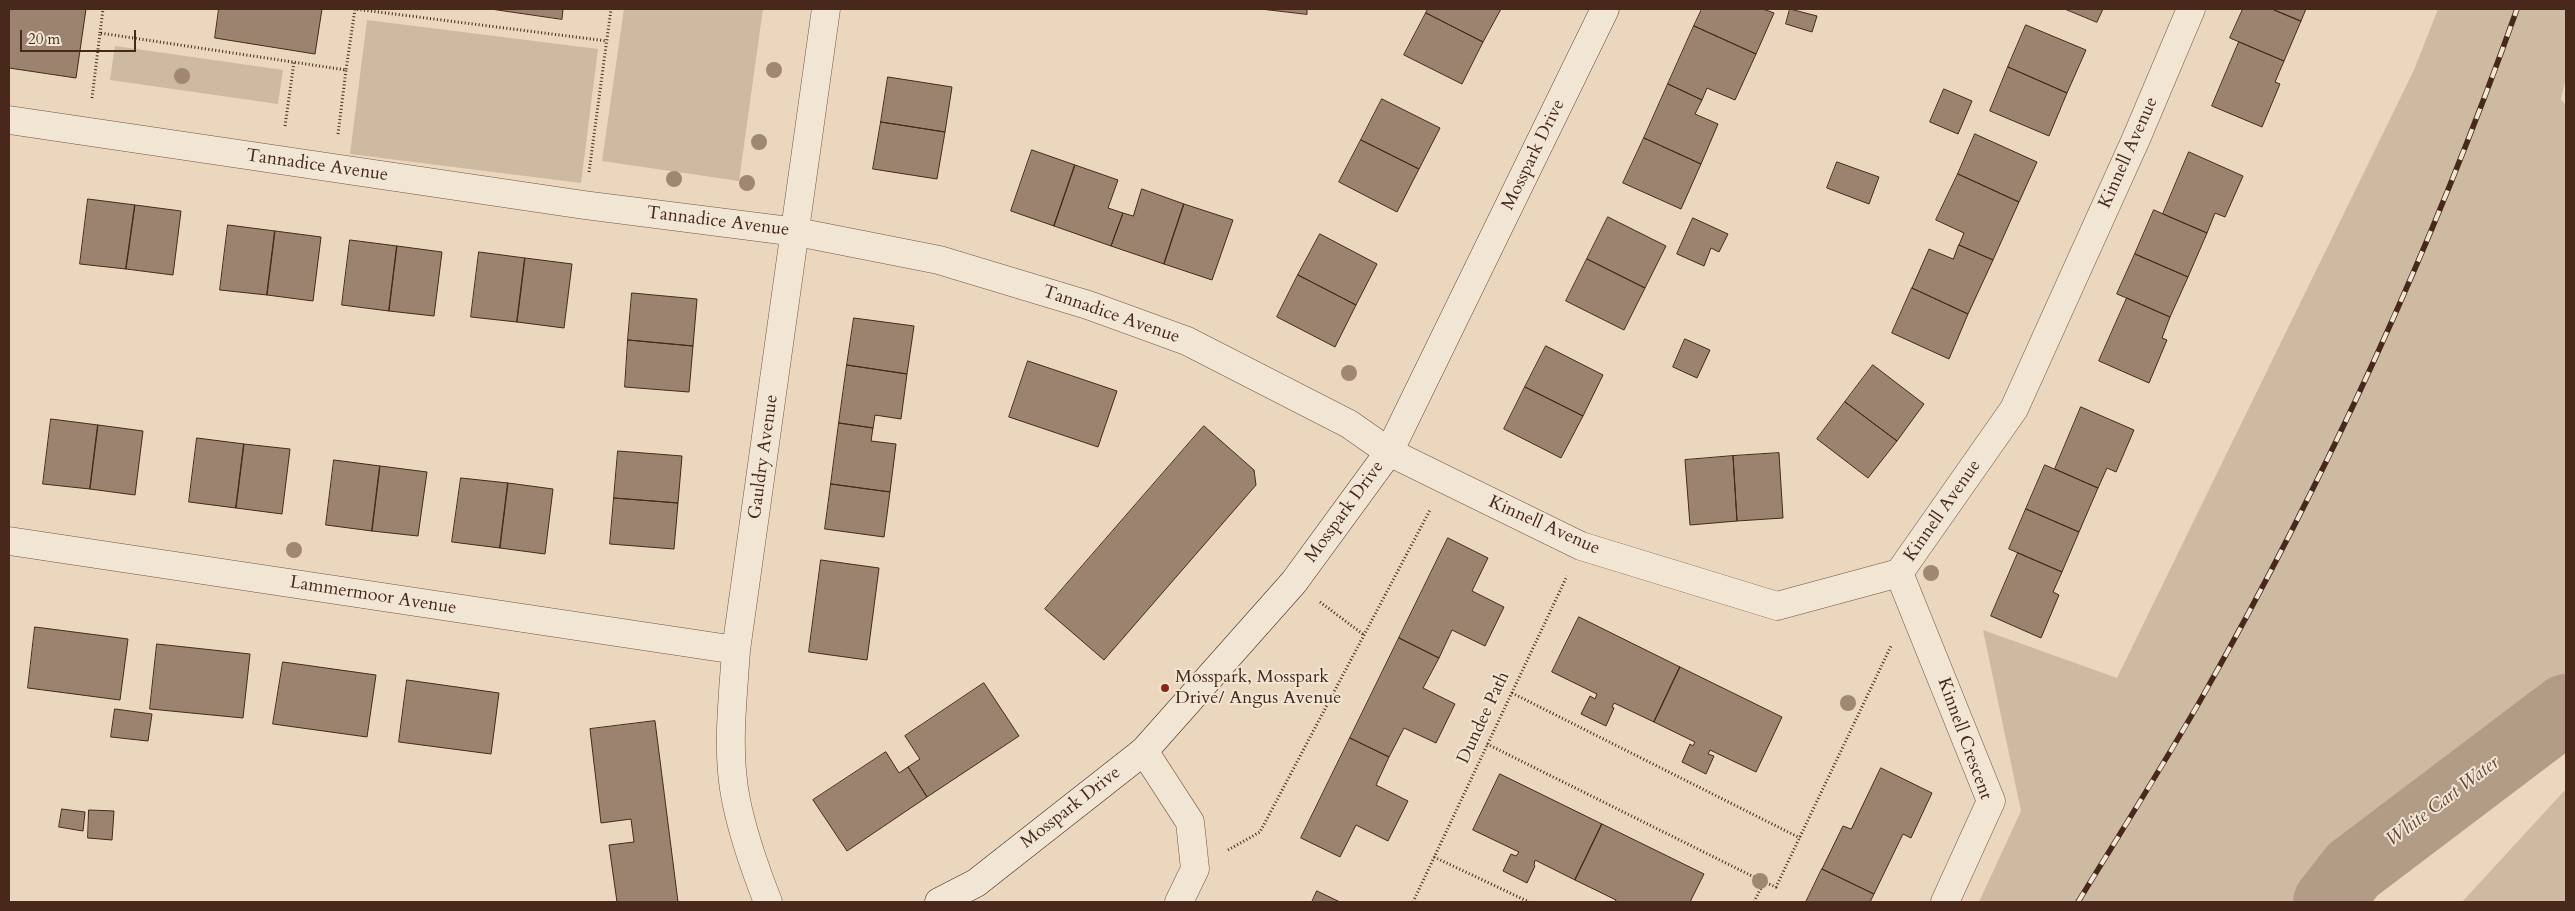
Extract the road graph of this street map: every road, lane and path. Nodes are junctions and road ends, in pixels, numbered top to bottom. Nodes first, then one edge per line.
1 (103, 9) edge
2 (611, 9) edge
3 (826, 9) edge
4 (1605, 9) edge
5 (2191, 9) edge
6 (100, 33) junction
7 (607, 42) junction
8 (294, 62) junction
9 (346, 70) junction
10 (92, 103) dead end
11 (9, 120) edge
12 (280, 160) junction
13 (334, 168) junction
14 (584, 205) junction
15 (797, 232) junction
16 (1390, 452) junction
17 (1446, 480) junction
18 (9, 542) edge
19 (1581, 546) junction
20 (1899, 573) junction
21 (1294, 582) junction
22 (1911, 603) junction
23 (1364, 635) junction
24 (736, 650) junction
25 (1512, 693) junction
26 (1488, 744) junction
27 (1144, 751) junction
28 (1800, 838) junction
29 (1434, 857) junction
30 (1195, 869) junction
31 (1764, 882) junction
32 (768, 902) edge
33 (939, 902) edge
34 (1180, 902) edge
35 (1413, 902) edge
36 (1529, 902) edge
37 (1754, 902) edge
38 (1944, 902) edge

1 - 6 path
2 - 7 path
3 - 15 street, Gauldry Avenue
4 - 16 street, Mosspark Drive
5 - 20 street, Kinnell Avenue
6 - 8 path
6 - 10 path
7 - 9 path
7 - 14 path
8 - 9 path
8 - 12 path
9 - 13 path
11 - 12 street, Tannadice Avenue
12 - 13 street, Tannadice Avenue
13 - 14 street, Tannadice Avenue
14 - 15 street, Tannadice Avenue
15 - 16 street, Tannadice Avenue
15 - 24 street, Gauldry Avenue
16 - 17 street, Kinnell Avenue
16 - 21 street, Mosspark Drive
17 - 19 street, Kinnell Avenue
17 - 23 path
18 - 24 street, Lammermoor Avenue
19 - 20 street, Kinnell Avenue
19 - 25 path, Dundee Path
20 - 22 street, Kinnell Crescent
21 - 23 path
21 - 27 street, Mosspark Drive
22 - 28 path
22 - 38 street, Kinnell Crescent
23 - 30 path
24 - 32 street, Gauldry Avenue
25 - 26 path, Dundee Path
25 - 28 path
26 - 29 path, Dundee Path
26 - 31 path
27 - 30 street
27 - 33 street, Mosspark Drive
28 - 31 path
29 - 35 path, Dundee Path
29 - 36 path
30 - 34 street
31 - 37 path

